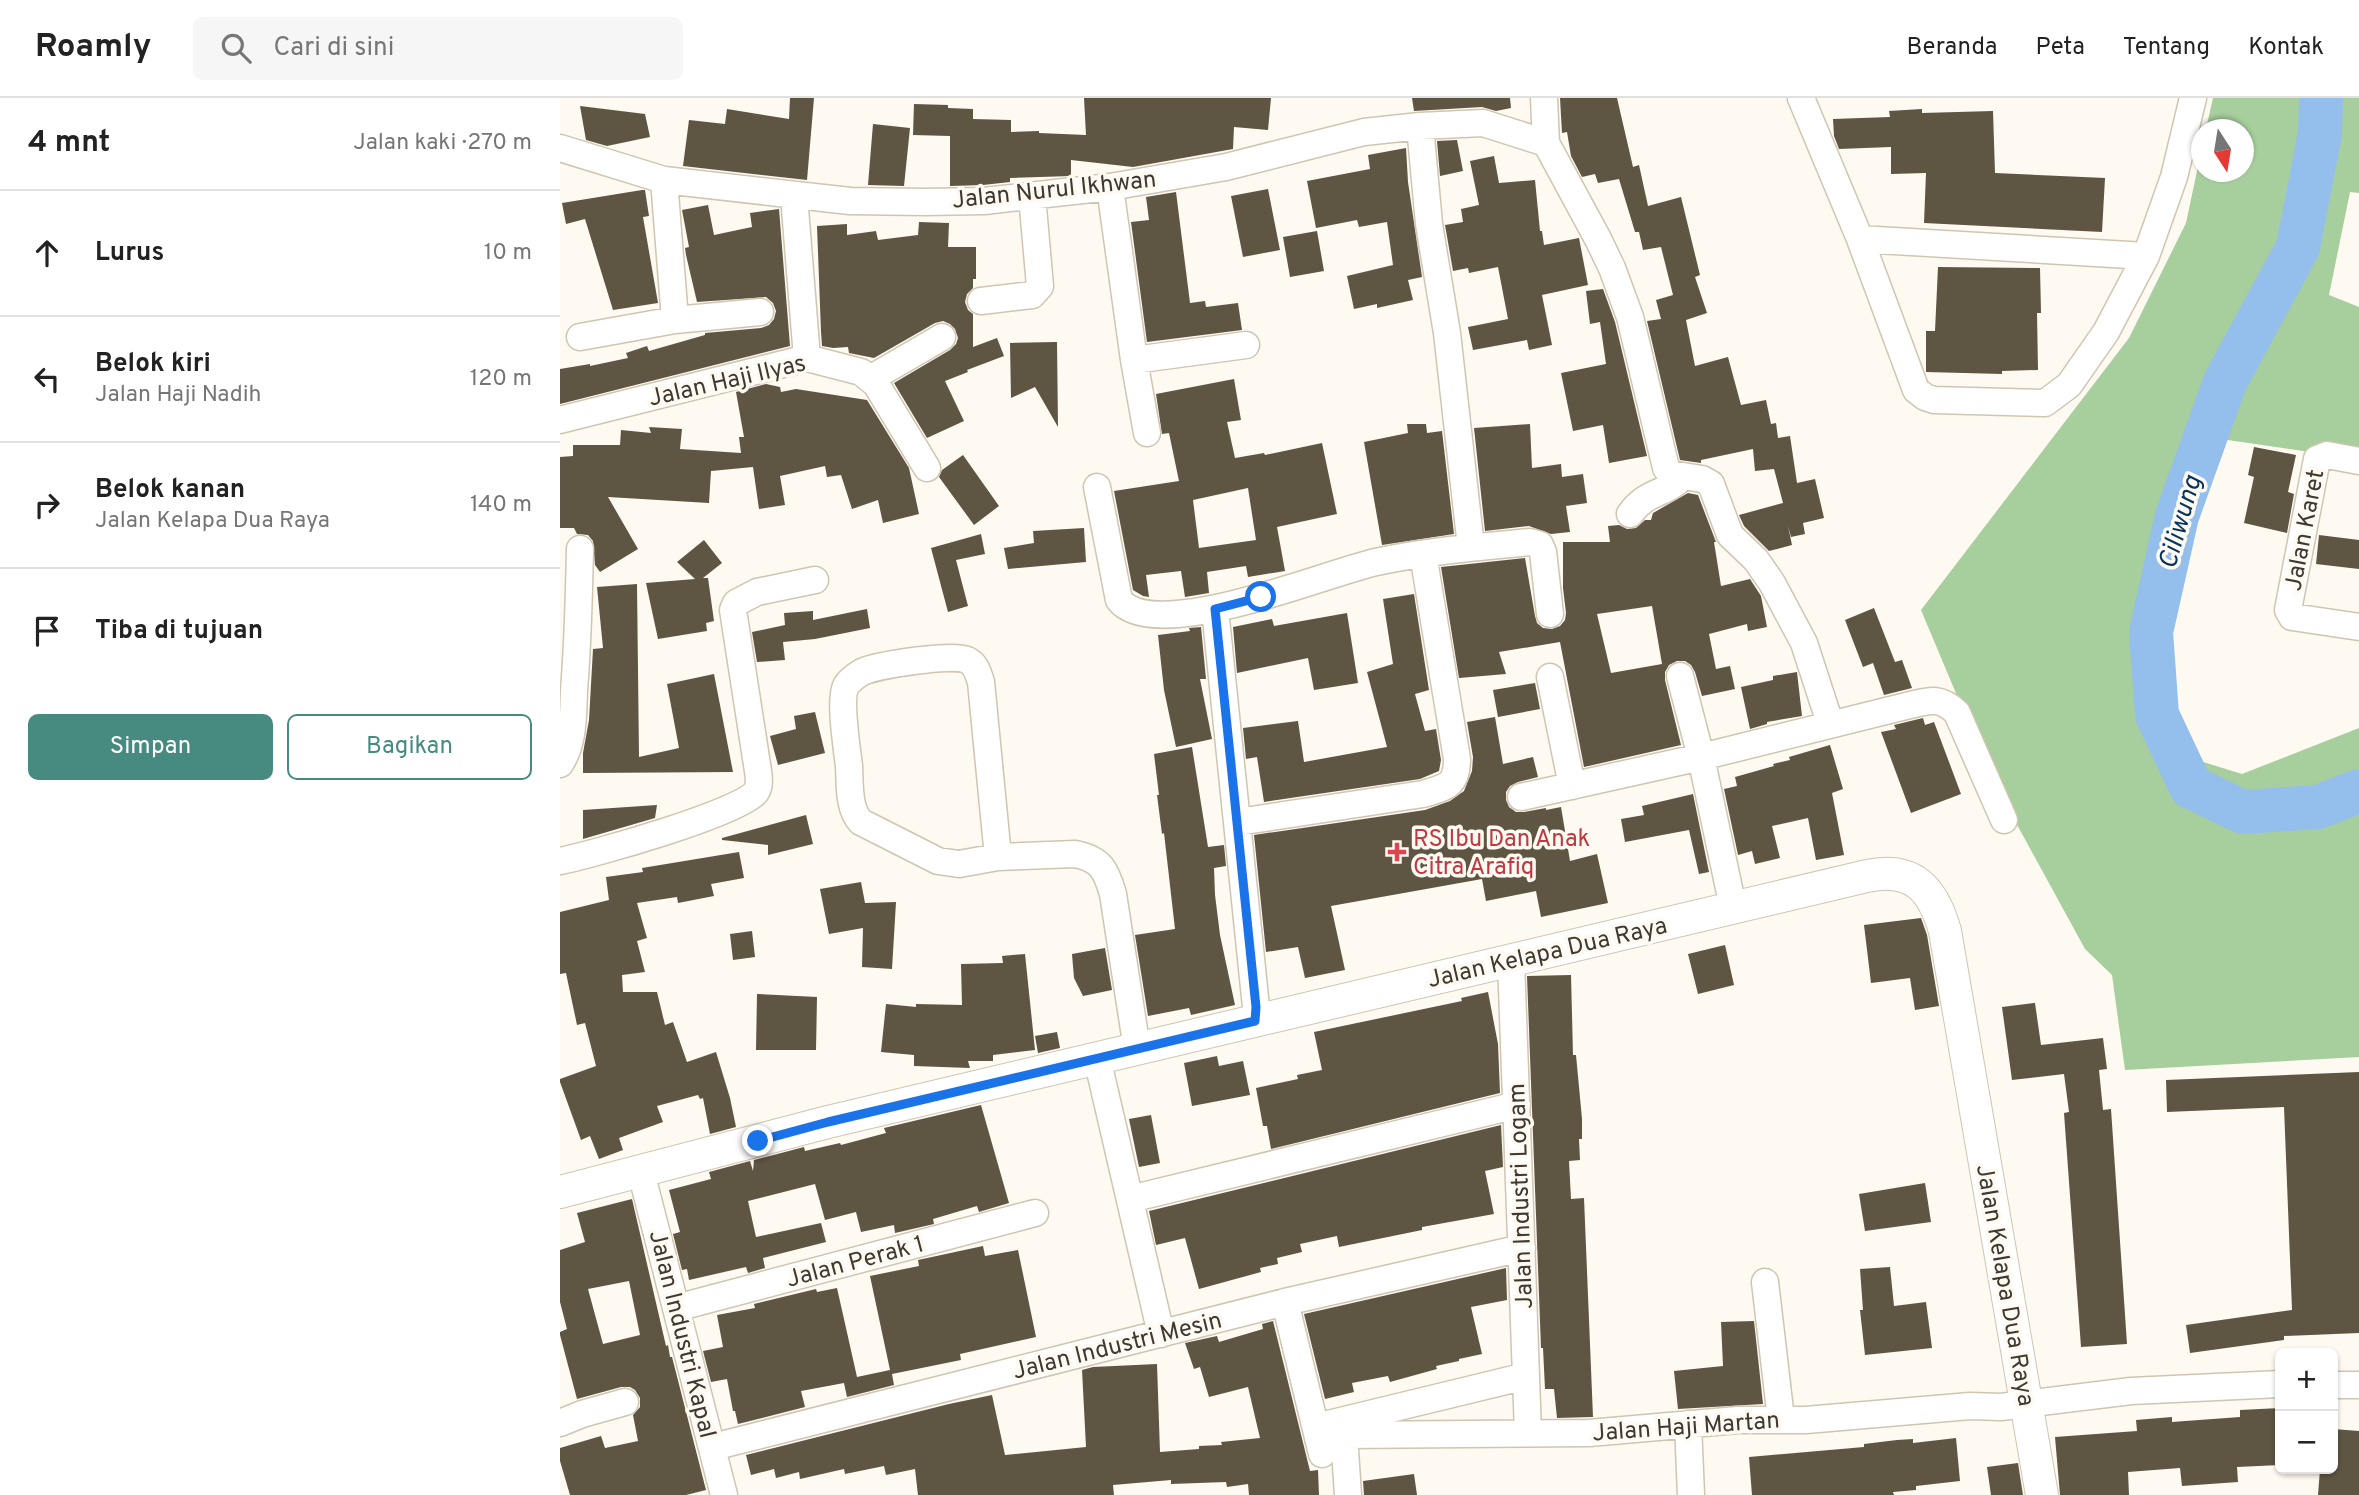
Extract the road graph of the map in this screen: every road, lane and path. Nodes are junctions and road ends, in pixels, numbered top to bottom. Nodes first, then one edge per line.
1 (1544, 98) edge
2 (1801, 98) edge
3 (2193, 98) edge
4 (1420, 126) junction
5 (1546, 143) junction
6 (560, 148) edge
7 (664, 180) junction
8 (1110, 187) junction
9 (794, 196) junction
10 (1032, 197) junction
11 (1860, 239) junction
12 (2147, 256) junction
13 (981, 302) dead end
14 (760, 312) dead end
15 (676, 320) junction
16 (580, 337) dead end
17 (942, 337) dead end
18 (1246, 345) dead end
19 (807, 358) junction
20 (1134, 360) junction
21 (870, 379) junction
22 (560, 420) edge
23 (1147, 433) dead end
24 (2359, 461) edge
25 (927, 468) dead end
26 (1683, 476) junction
27 (1097, 487) dead end
28 (1630, 514) dead end
29 (1471, 547) junction
30 (580, 549) dead end
31 (1423, 554) junction
32 (816, 580) dead end
33 (1215, 609) junction
34 (1550, 614) dead end
35 (2359, 627) edge
36 (1679, 676) dead end
37 (1550, 677) dead end
38 (1830, 723) junction
39 (1701, 757) junction
40 (560, 764) edge
41 (1572, 786) junction
42 (1521, 797) dead end
43 (2004, 820) dead end
44 (1238, 822) junction
45 (998, 857) junction
46 (560, 861) edge
47 (1733, 907) junction
48 (1511, 960) junction
49 (1255, 1021) junction
50 (1137, 1049) junction
51 (1097, 1058) junction
52 (1517, 1105) junction
53 (641, 1172) junction
54 (562, 1187) edge
55 (1130, 1199) junction
56 (1035, 1213) dead end
57 (1522, 1248) junction
58 (1765, 1282) dead end
59 (1285, 1302) junction
60 (676, 1308) junction
61 (1161, 1334) junction
62 (1526, 1376) junction
63 (2275, 1384) edge
64 (2338, 1385) edge
65 (2359, 1385) edge
66 (625, 1402) dead end
67 (2027, 1403) junction
68 (1781, 1419) junction
69 (560, 1423) edge
70 (1688, 1424) junction
71 (1316, 1427) junction
72 (1528, 1433) junction
73 (713, 1447) junction
74 (1322, 1454) dead end
75 (724, 1495) edge
76 (1348, 1495) edge
77 (1691, 1495) edge
78 (2042, 1495) edge

1 - 5 street
2 - 11 street
3 - 12 street
4 - 5 street, Jalan Nurul Ikhwan
4 - 8 street, Jalan Nurul Ikhwan
4 - 29 street
5 - 26 street
6 - 7 street, Jalan Nurul Ikhwan
7 - 9 street, Jalan Nurul Ikhwan
7 - 15 street
8 - 10 street, Jalan Nurul Ikhwan
8 - 20 street
9 - 10 street, Jalan Nurul Ikhwan
9 - 19 street
10 - 13 street
11 - 12 street
11 - 12 street
14 - 15 street
15 - 16 street
17 - 21 street
18 - 20 street
19 - 21 street, Jalan Haji Ilyas
19 - 22 street, Jalan Haji Ilyas
20 - 23 street
21 - 25 street
24 - 35 street, Jalan Karet
26 - 28 street
26 - 38 street
27 - 33 street
29 - 31 street
29 - 34 street
30 - 40 street
31 - 33 street
31 - 44 street
32 - 46 street
33 - 44 street
36 - 39 street
37 - 41 street
38 - 39 street
38 - 43 street
39 - 41 street
39 - 47 street
41 - 42 street
44 - 49 street
45 - 45 street
45 - 50 street
47 - 48 main road, Jalan Kelapa Dua Raya
47 - 67 main road, Jalan Kelapa Dua Raya
48 - 49 main road, Jalan Kelapa Dua Raya
48 - 52 street, Jalan Industri Logam
49 - 50 main road, Jalan Kelapa Dua Raya
50 - 51 main road, Jalan Kelapa Dua Raya
51 - 53 main road, Jalan Kelapa Dua Raya
51 - 55 street
52 - 55 street
52 - 57 street, Jalan Industri Logam
53 - 54 main road, Jalan Kelapa Dua Raya
53 - 60 street, Jalan Industri Kapal
55 - 61 street
56 - 60 street, Jalan Perak 1
57 - 59 street, Jalan Industri Mesin
57 - 62 street, Jalan Industri Logam
58 - 68 street
59 - 61 street, Jalan Industri Mesin
59 - 71 street
60 - 73 street, Jalan Industri Kapal
61 - 73 street, Jalan Industri Mesin
62 - 71 street
62 - 72 street, Jalan Industri Logam
63 - 67 street, Jalan Haji Martan
64 - 65 street
66 - 69 street
67 - 68 street, Jalan Haji Martan
67 - 78 main road, Jalan Kelapa Dua Raya
68 - 70 street, Jalan Haji Martan
70 - 72 street, Jalan Haji Martan
70 - 77 street
71 - 74 street
72 - 76 street, Jalan Haji Martan
73 - 75 street, Jalan Industri Kapal

